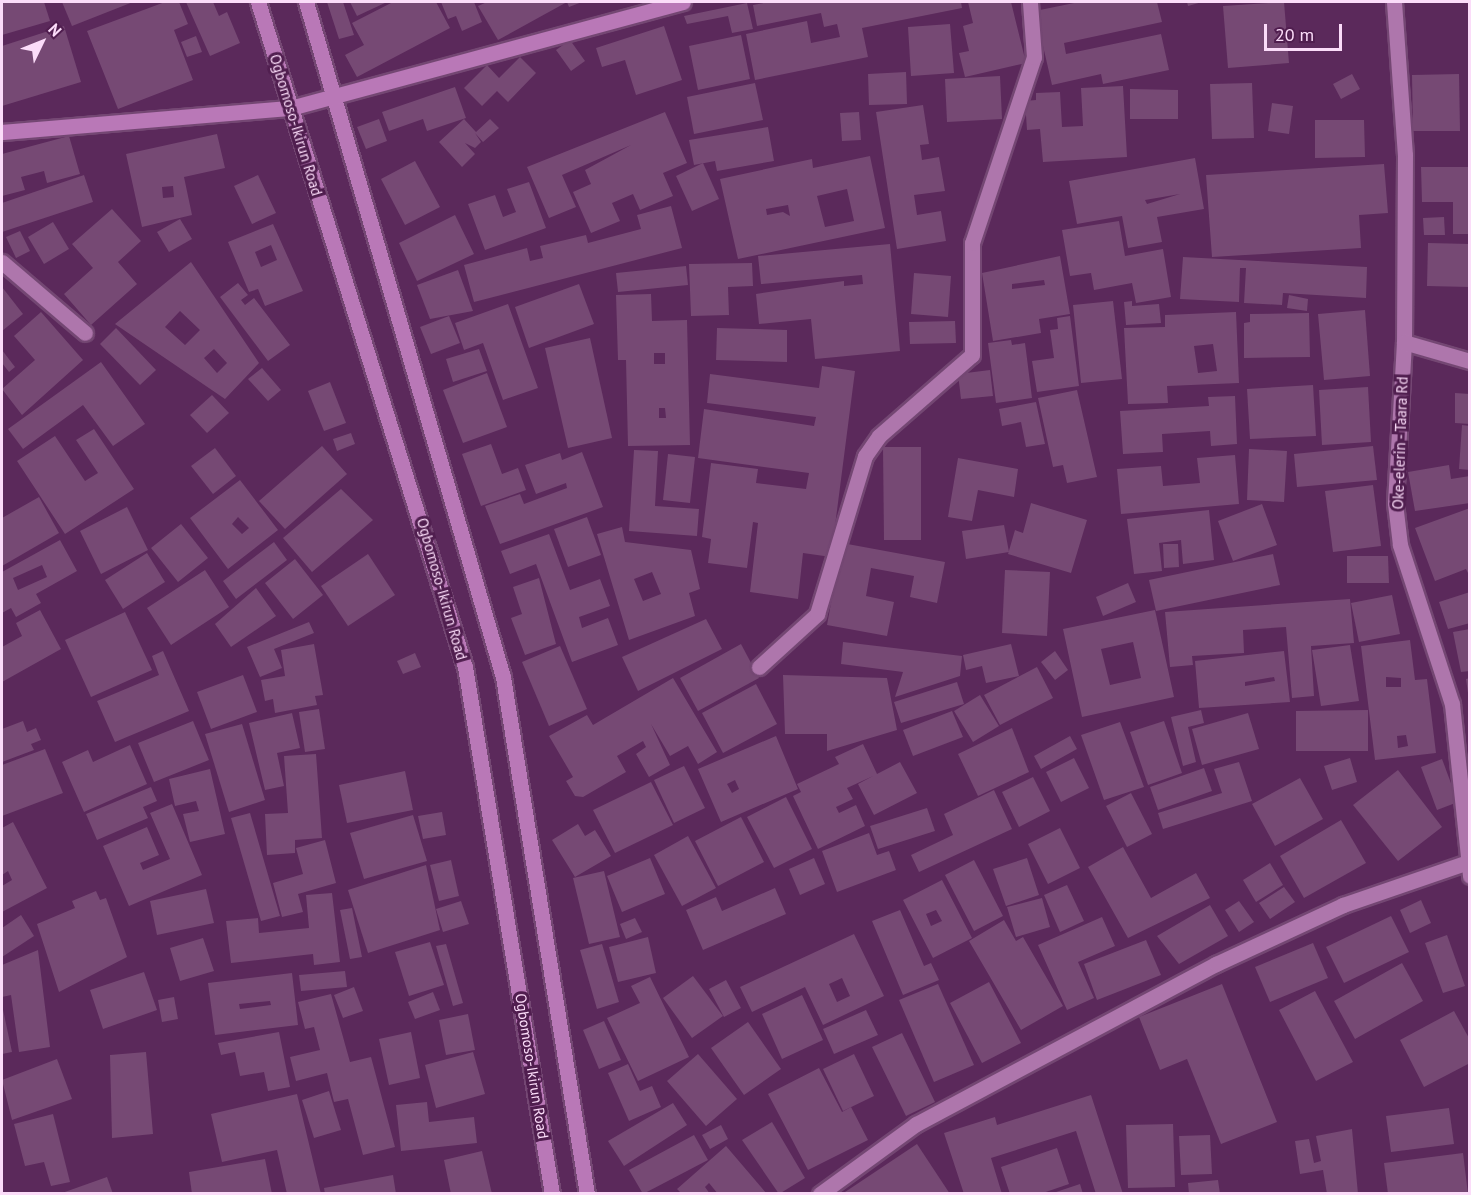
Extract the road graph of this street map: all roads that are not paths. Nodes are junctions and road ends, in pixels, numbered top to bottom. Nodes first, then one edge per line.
1 (258, 2) edge
2 (306, 2) edge
3 (683, 2) edge
4 (1030, 2) edge
5 (1394, 2) edge
6 (337, 97) junction
7 (290, 108) junction
8 (2, 132) edge
9 (2, 262) edge
10 (86, 333) dead end
11 (1404, 342) junction
12 (1470, 361) edge
13 (759, 667) dead end
14 (1469, 869) edge
15 (552, 1194) edge
16 (588, 1194) edge
17 (820, 1194) edge

1 - 7 main road, Ogbomoso-Ikirun Road
2 - 6 main road
3 - 6 main road
4 - 13 street
5 - 11 street, Oke-elerin - Taara Rd
6 - 7 main road
6 - 16 main road
7 - 8 main road
7 - 15 main road, Ogbomoso-Ikirun Road
9 - 10 street
11 - 12 street
11 - 14 street, Oke-elerin - Taara Rd
14 - 17 street

